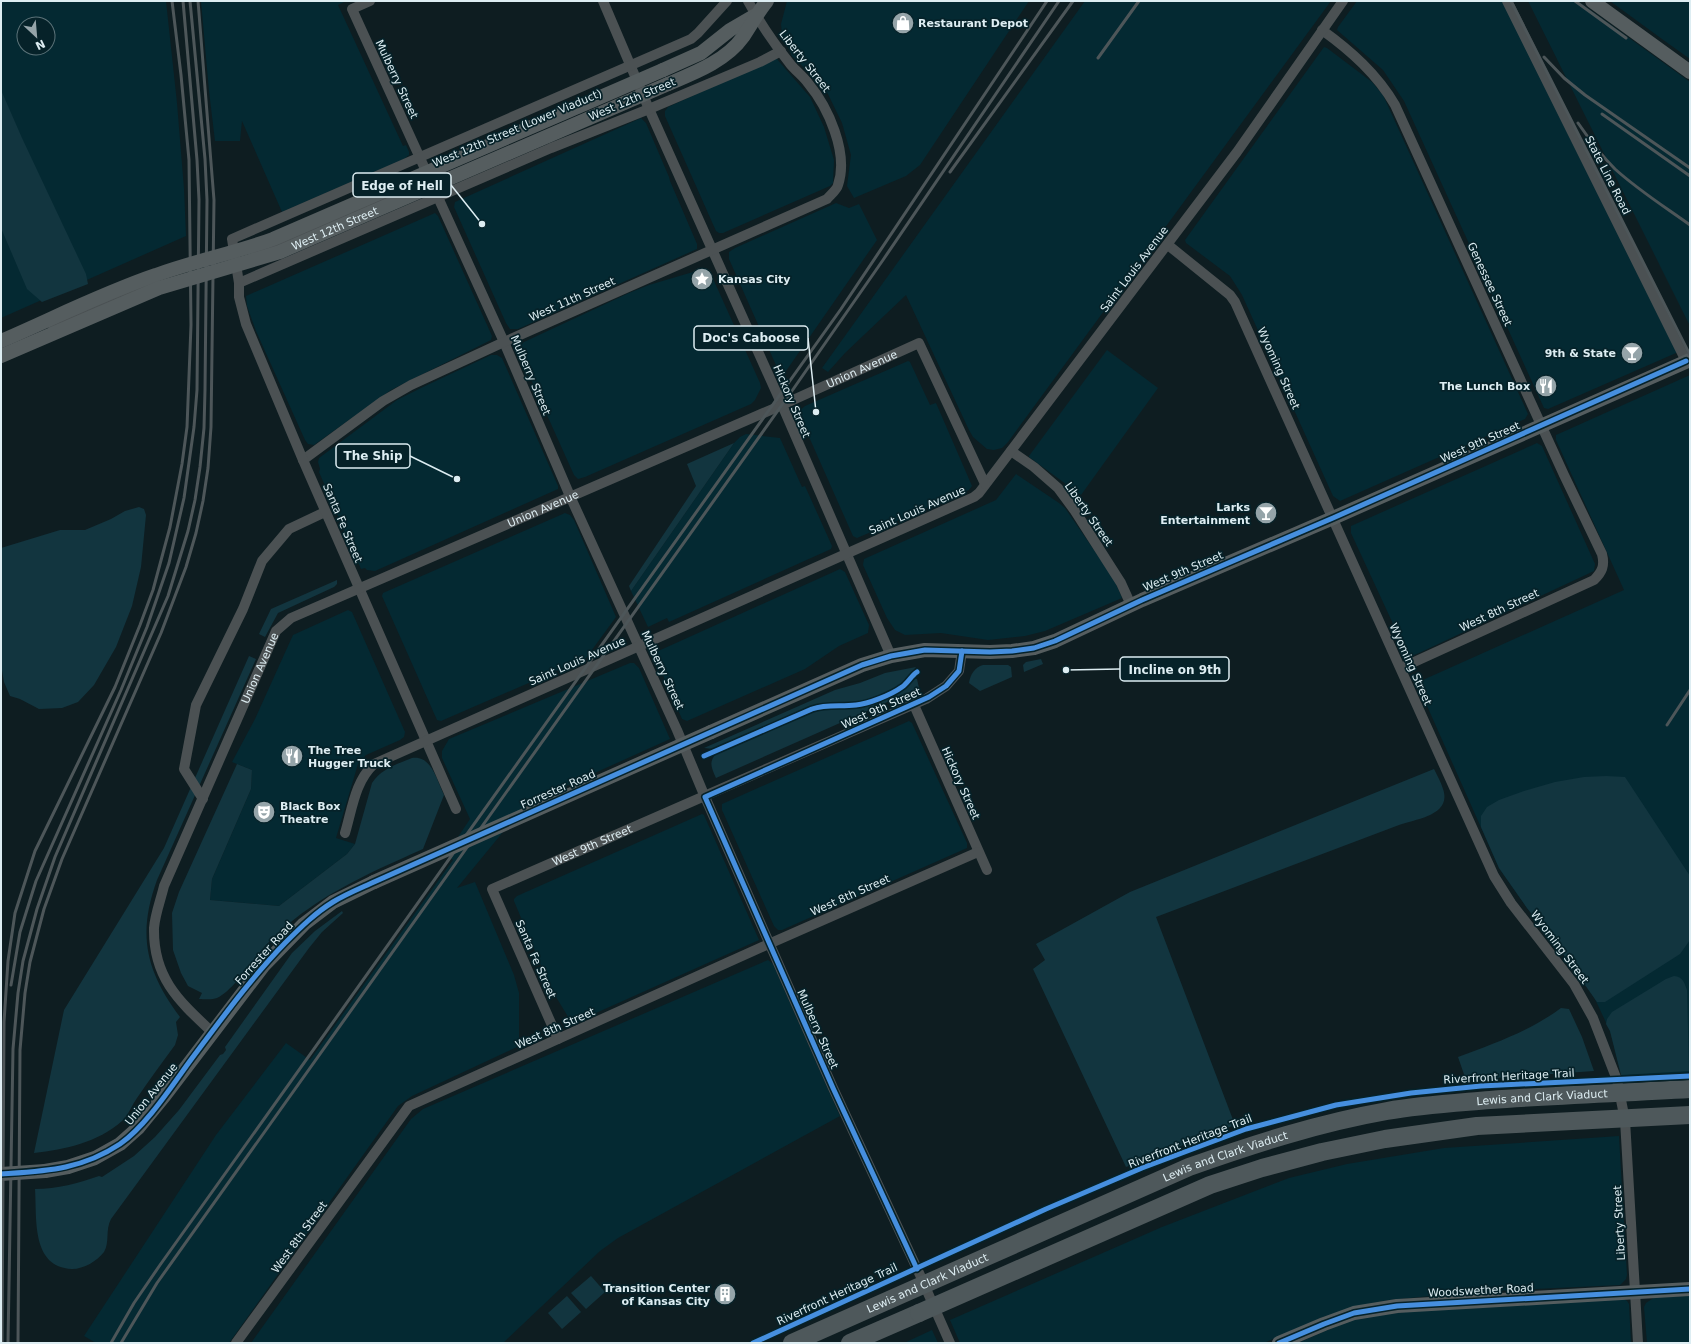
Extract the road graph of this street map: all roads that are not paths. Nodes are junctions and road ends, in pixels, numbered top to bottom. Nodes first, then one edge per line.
1 (370, 1) edge
2 (603, 1) edge
3 (727, 1) edge
4 (748, 1) edge
5 (767, 1) edge
6 (1343, 1) edge
7 (1507, 1) edge
8 (1592, 1) edge
9 (756, 15) junction
10 (1322, 30) junction
11 (781, 51) junction
12 (631, 65) junction
13 (1690, 72) edge
14 (640, 87) junction
15 (649, 109) junction
16 (420, 157) junction
17 (838, 186) joint
18 (438, 197) junction
19 (1168, 245) junction
20 (713, 251) junction
21 (239, 283) junction
22 (1, 341) edge
23 (504, 342) junction
24 (1, 349) edge
25 (1, 356) edge
26 (1688, 360) edge
27 (782, 405) junction
28 (1541, 426) junction
29 (1011, 451) junction
30 (303, 460) junction
31 (986, 484) junction
32 (570, 496) junction
33 (325, 512) junction
34 (1333, 518) junction
35 (846, 555) junction
36 (1602, 569) joint
37 (358, 588) junction
38 (1131, 605) junction
39 (639, 647) junction
40 (962, 651) junction
41 (891, 656) junction
42 (1401, 668) junction
43 (914, 705) junction
44 (424, 740) junction
45 (705, 797) junction
46 (203, 799) junction
47 (456, 809) dead end
48 (345, 833) dead end
49 (978, 852) junction
50 (987, 870) dead end
51 (492, 889) joint
52 (769, 944) junction
53 (212, 1032) junction
54 (558, 1039) junction
55 (1690, 1089) edge
56 (1622, 1102) joint
57 (1690, 1115) edge
58 (1, 1174) edge
59 (1690, 1289) edge
60 (1635, 1292) junction
61 (919, 1312) junction
62 (236, 1343) edge
63 (792, 1343) edge
64 (850, 1343) edge
65 (864, 1343) edge
66 (950, 1343) edge
67 (1279, 1343) edge
68 (1638, 1343) edge

1 - 16 street, Mulberry Street
2 - 12 street, Hickory Street
3 - 12 street
4 - 9 street, Liberty Street
5 - 9 street, West 12th Street
6 - 10 street, Saint Louis Avenue
7 - 26 street, State Line Road
8 - 13 street
9 - 11 street, Liberty Street
9 - 22 street, West 12th Street, bridge
9 - 25 street, West 12th Street, bridge
10 - 19 street, Saint Louis Avenue
10 - 28 street, Genessee Street
11 - 15 street, West 12th Street
11 - 17 street, Liberty Street
12 - 14 street, Hickory Street
12 - 16 street
14 - 15 street, Hickory Street
14 - 24 street, West 12th Street (Lower Viaduct), bridge
15 - 18 street, West 12th Street
15 - 20 street, Hickory Street
16 - 18 street, Mulberry Street
16 - 21 street, Santa Fe Street
17 - 20 street, West 11th Street
18 - 21 street, West 12th Street
18 - 23 street, Mulberry Street
19 - 29 street, Saint Louis Avenue
19 - 34 street, Wyoming Street
20 - 23 street, West 11th Street
20 - 27 street, Hickory Street
21 - 30 street, Santa Fe Street
23 - 30 street, West 11th Street
23 - 32 street, Mulberry Street
26 - 28 street, West 9th Street
27 - 31 street, Union Avenue
27 - 32 street, Union Avenue
27 - 35 street, Hickory Street
28 - 34 street, West 9th Street
28 - 36 street, Genessee Street
29 - 31 street, Saint Louis Avenue
29 - 38 street, Liberty Street
30 - 33 street, Santa Fe Street
31 - 35 street, Saint Louis Avenue
32 - 37 street, Union Avenue
32 - 39 street, Mulberry Street
33 - 37 street, Santa Fe Street
33 - 46 street
34 - 38 street, West 9th Street
34 - 42 street, Wyoming Street
35 - 39 street, Saint Louis Avenue
35 - 41 street, Hickory Street
36 - 42 street, West 8th Street
37 - 44 street, Santa Fe Street
37 - 46 street, Union Avenue
38 - 40 street, West 9th Street
39 - 44 street, Saint Louis Avenue
39 - 45 street, Mulberry Street
40 - 41 street, Forrester Road
40 - 43 street, West 9th Street
41 - 53 street, Forrester Road, bridge
42 - 56 street, Wyoming Street
43 - 45 street, West 9th Street
43 - 49 street, Hickory Street
44 - 47 street, Santa Fe Street
44 - 48 street, Saint Louis Avenue
45 - 51 street, West 9th Street
45 - 52 street, Mulberry Street
46 - 53 street, Union Avenue
49 - 50 street, Hickory Street
49 - 52 street, West 8th Street
51 - 54 street, Santa Fe Street
52 - 54 street, West 8th Street
52 - 66 street, Mulberry Street
53 - 58 street, Union Avenue, bridge
54 - 62 street, West 8th Street
55 - 63 highway, Lewis and Clark Viaduct, bridge
56 - 60 street, Liberty Street
57 - 61 highway, Lewis and Clark Viaduct, bridge
59 - 60 street, Woodswether Road
60 - 67 street, Woodswether Road
60 - 68 street, Liberty Street
61 - 64 highway, Lewis and Clark Viaduct
61 - 65 highway

